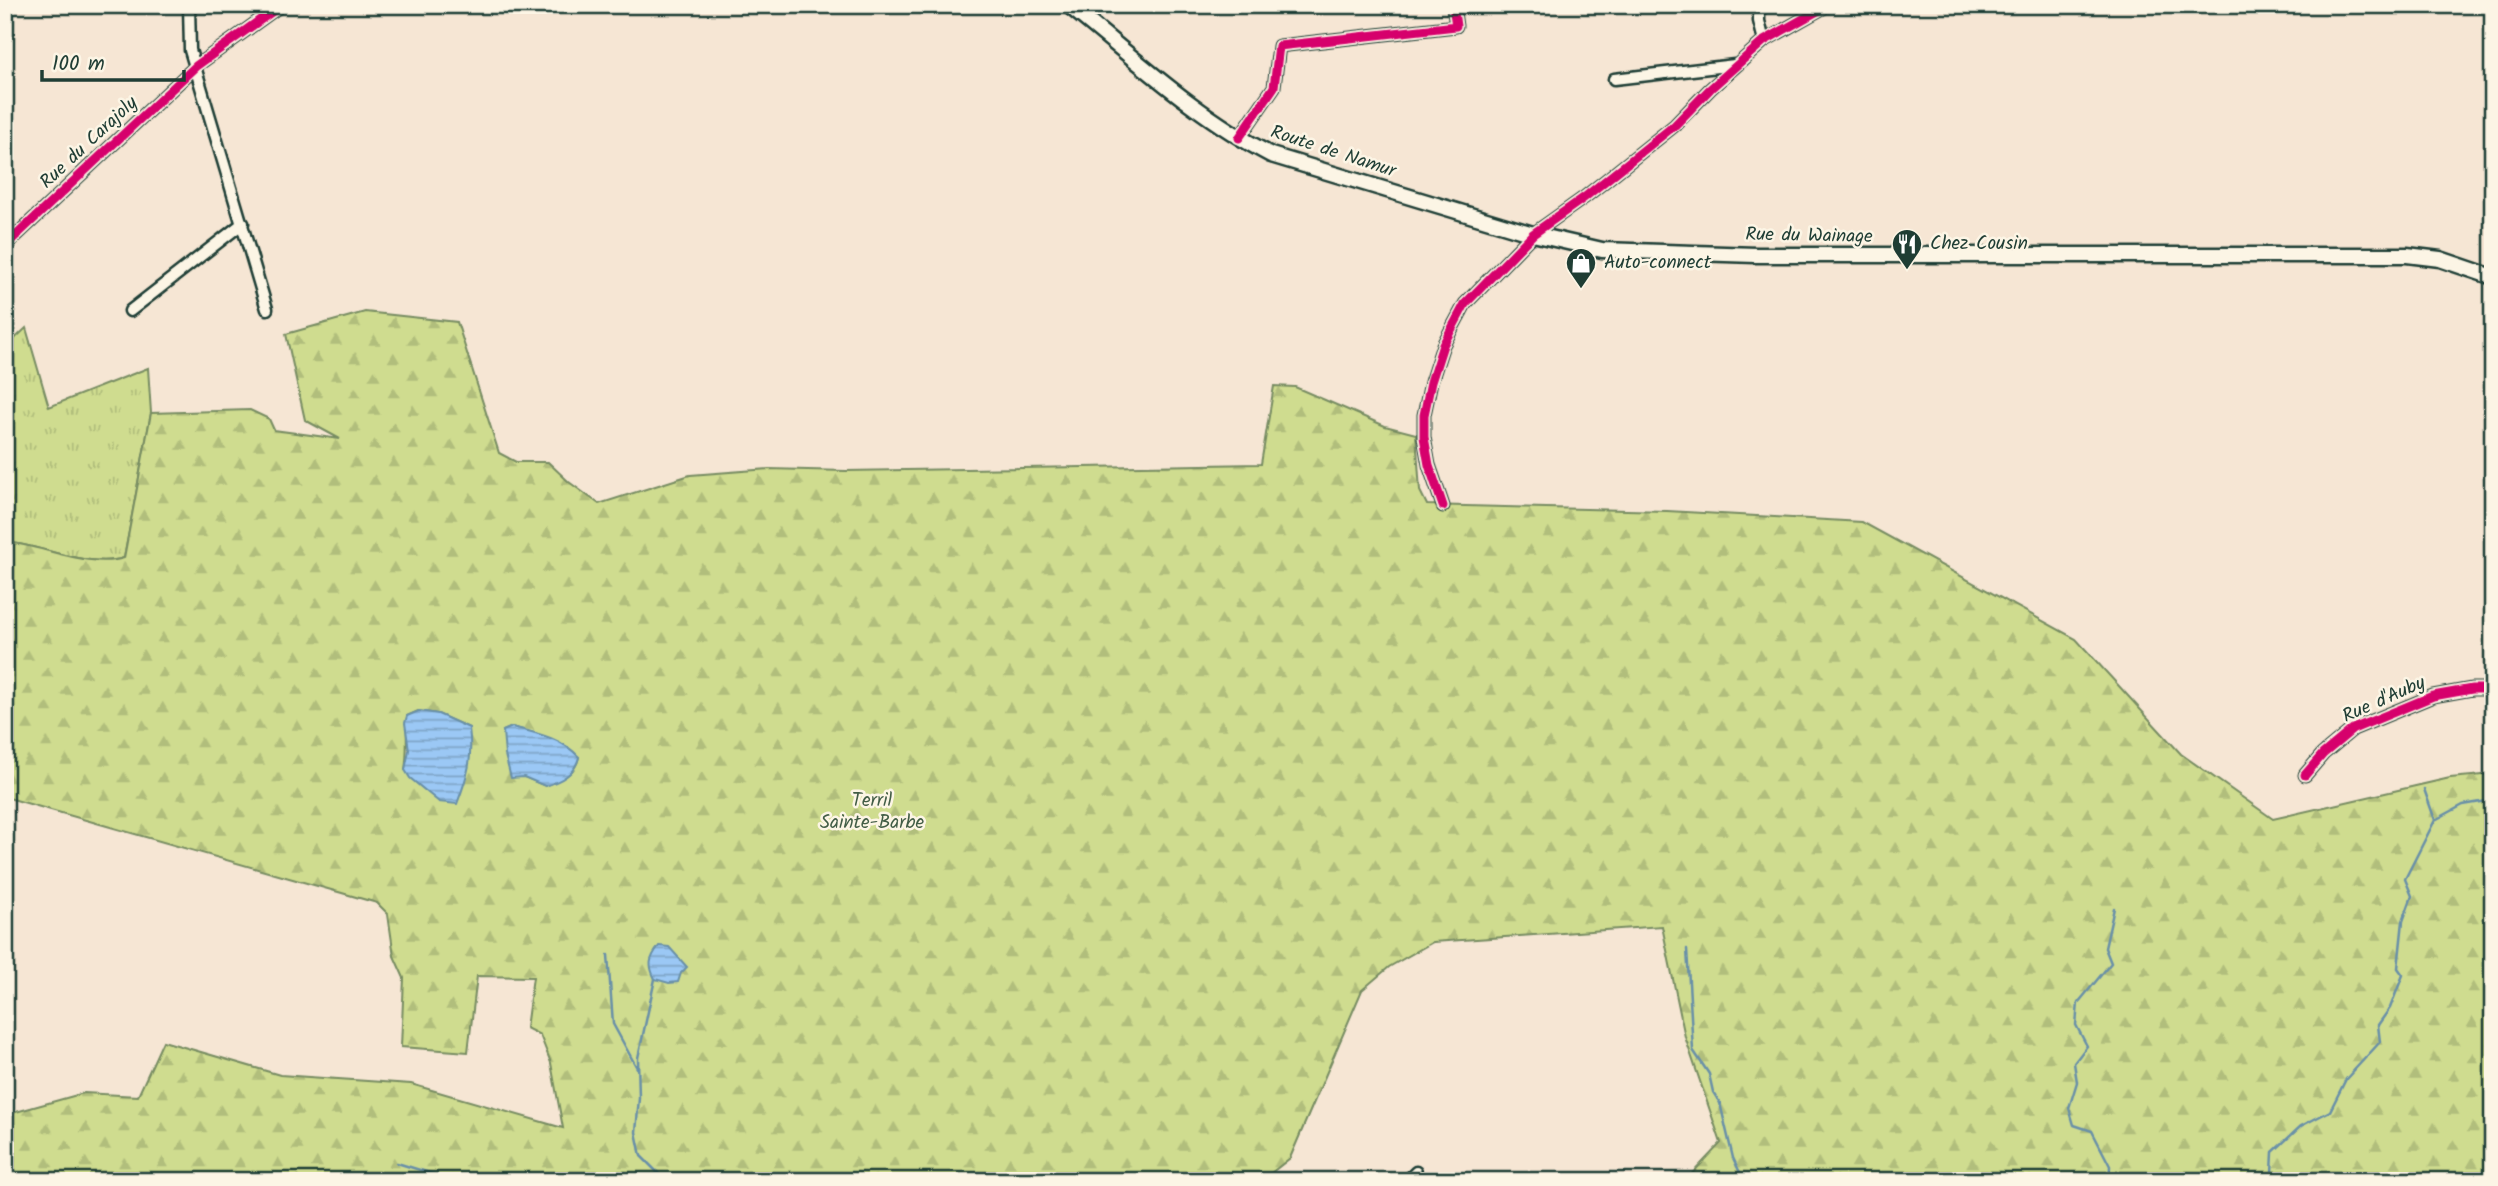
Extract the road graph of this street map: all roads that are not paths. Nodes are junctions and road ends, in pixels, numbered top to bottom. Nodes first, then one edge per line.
1 (189, 5) edge
2 (281, 5) edge
3 (1068, 5) edge
4 (1453, 5) edge
5 (1759, 5) edge
6 (1828, 5) edge
7 (1764, 41) junction
8 (1737, 65) junction
9 (196, 66) junction
10 (1614, 79) dead end
11 (1239, 138) junction
12 (1422, 201) joint
13 (243, 223) junction
14 (1533, 234) junction
15 (5, 246) edge
16 (2493, 278) edge
17 (267, 309) dead end
18 (130, 311) dead end
19 (1443, 506) dead end
20 (2493, 689) edge
21 (2305, 775) dead end
22 (1416, 1172) dead end
23 (1407, 1181) edge

1 - 9 street
2 - 9 street, Rue du Carajoly
3 - 11 main road, Route de Namur
4 - 11 street
5 - 7 street
6 - 7 street
7 - 8 street
8 - 10 street
8 - 14 street
9 - 13 street
9 - 15 street, Rue du Carajoly
11 - 12 main road, Route de Namur
12 - 14 main road, Rue du Wainage
13 - 17 street
13 - 18 street
14 - 16 main road, Rue du Wainage
14 - 19 street
20 - 21 street, Rue d'Auby
22 - 23 street

